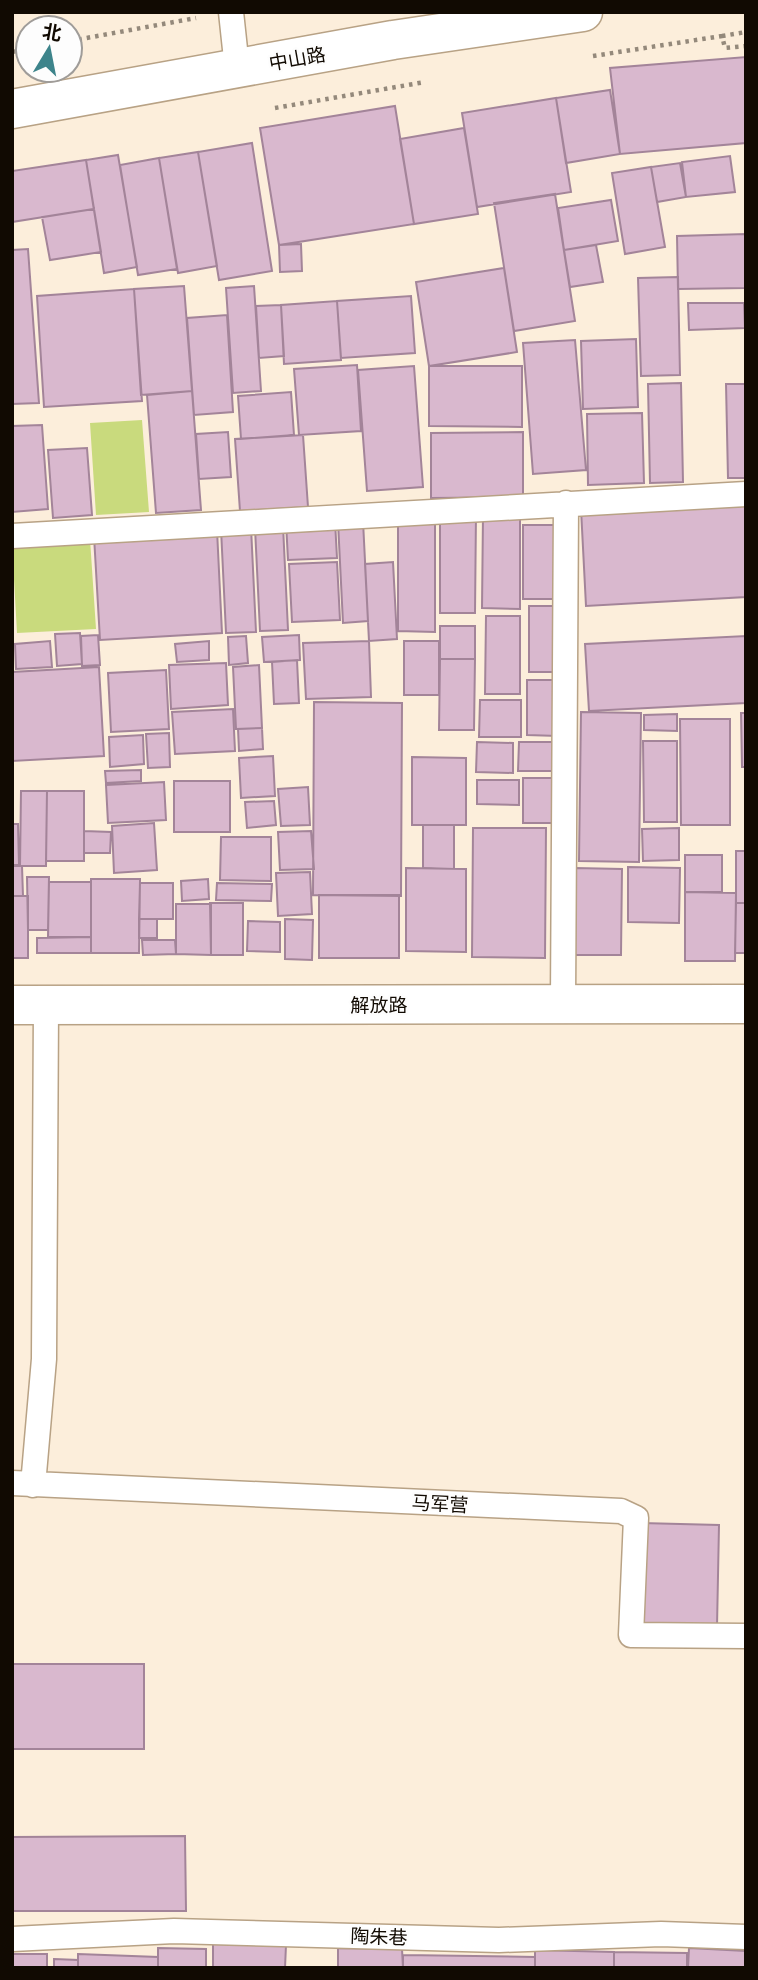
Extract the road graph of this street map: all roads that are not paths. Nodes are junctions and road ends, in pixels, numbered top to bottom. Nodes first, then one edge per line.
1 (231, 12) edge
2 (583, 12) edge
3 (237, 68) junction
4 (12, 109) edge
5 (746, 494) edge
6 (566, 503) junction
7 (12, 536) edge
8 (563, 1002) junction
9 (746, 1004) edge
10 (29, 1006) edge
11 (23, 1484) edge
12 (746, 1636) edge
13 (746, 1937) edge
14 (12, 1939) edge

1 - 3 lane
2 - 3 street, 中山路
3 - 4 street, 中山路
5 - 6 lane
6 - 7 lane
6 - 8 lane
8 - 9 street, 解放路
8 - 10 street, 解放路
10 - 11 lane
11 - 12 lane, 马军营
13 - 14 lane, 陶朱巷

